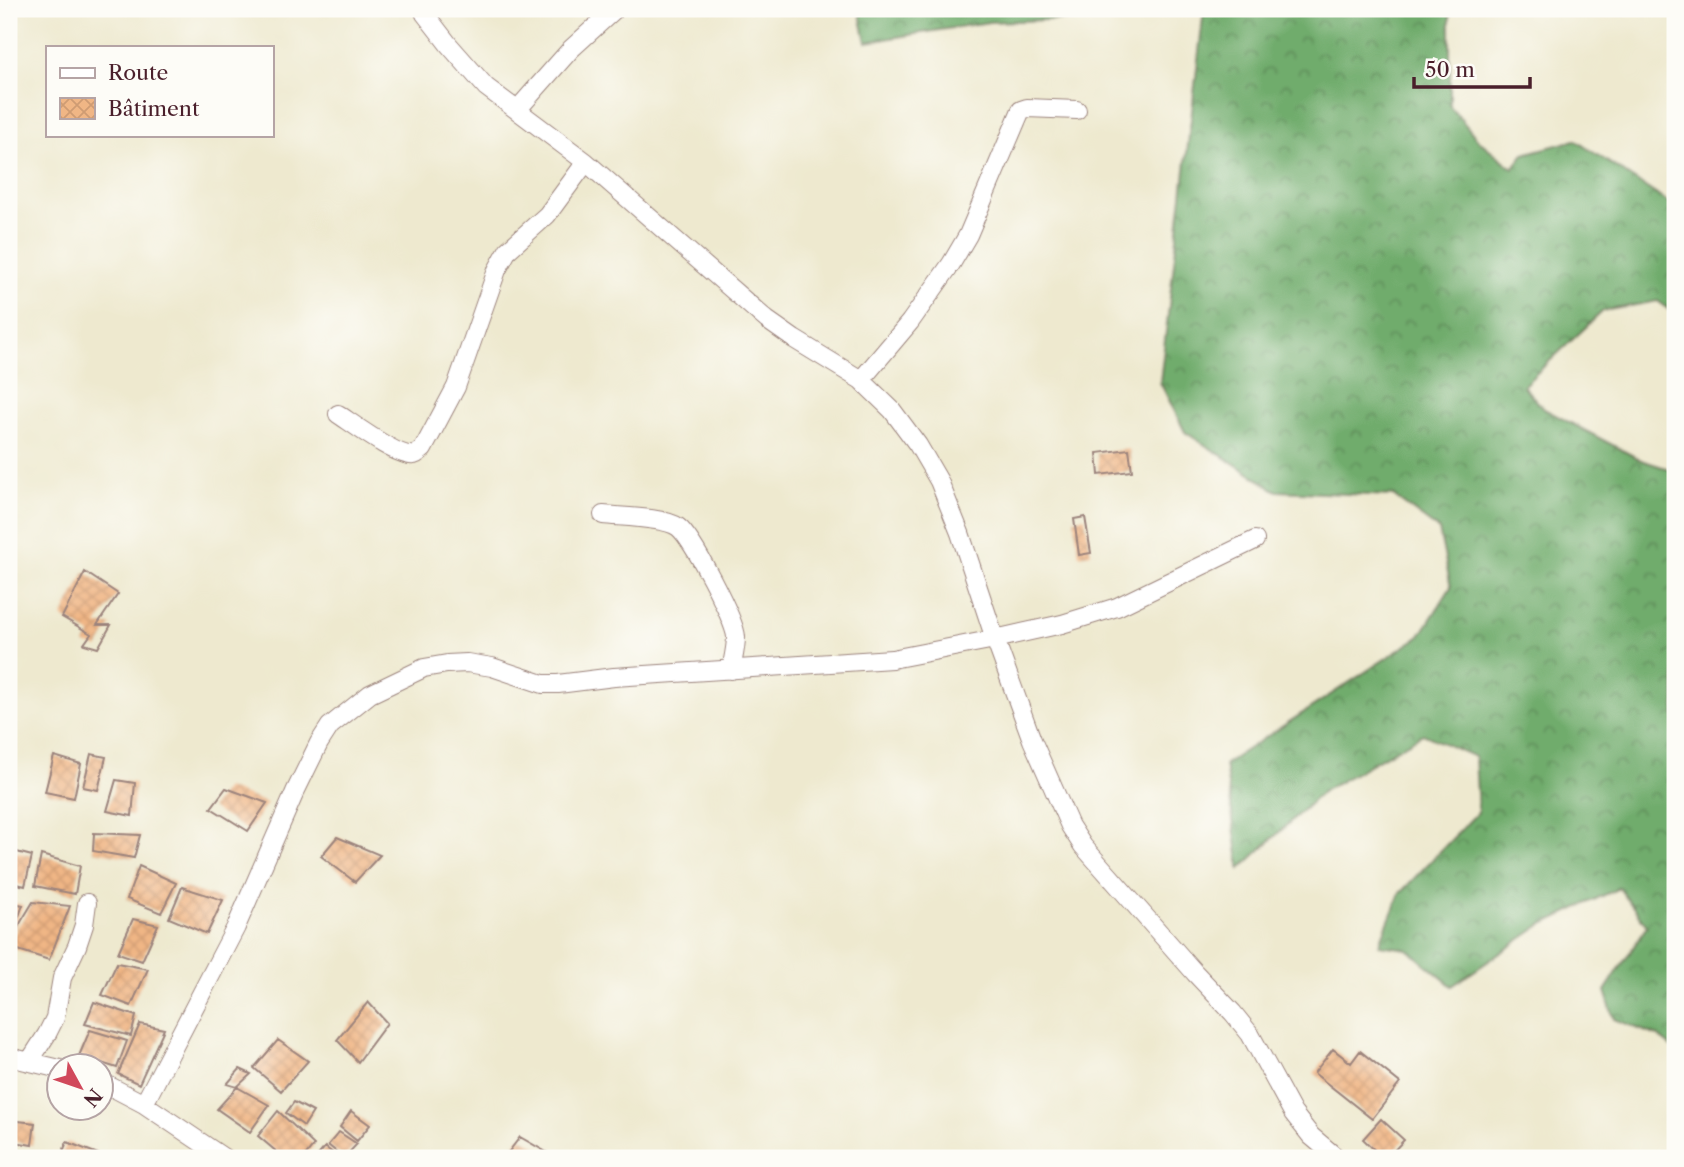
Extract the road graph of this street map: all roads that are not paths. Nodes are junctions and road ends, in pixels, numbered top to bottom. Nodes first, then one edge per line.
1 (424, 9) edge
2 (615, 9) edge
3 (517, 110) junction
4 (1077, 110) dead end
5 (586, 162) junction
6 (861, 380) junction
7 (338, 414) dead end
8 (603, 515) dead end
9 (1255, 540) dead end
10 (995, 639) junction
11 (731, 670) junction
12 (87, 903) dead end
13 (9, 1057) edge
14 (29, 1062) junction
15 (46, 1066) edge
16 (116, 1089) edge
17 (144, 1104) junction
18 (224, 1158) edge
19 (1337, 1158) edge

1 - 3 street
2 - 3 street
3 - 5 street
4 - 6 street
5 - 6 street
5 - 7 street
6 - 10 street
8 - 11 street
9 - 10 street
10 - 11 street
10 - 19 street
11 - 17 street
12 - 14 street
13 - 14 street
14 - 15 street
16 - 17 street
17 - 18 street

